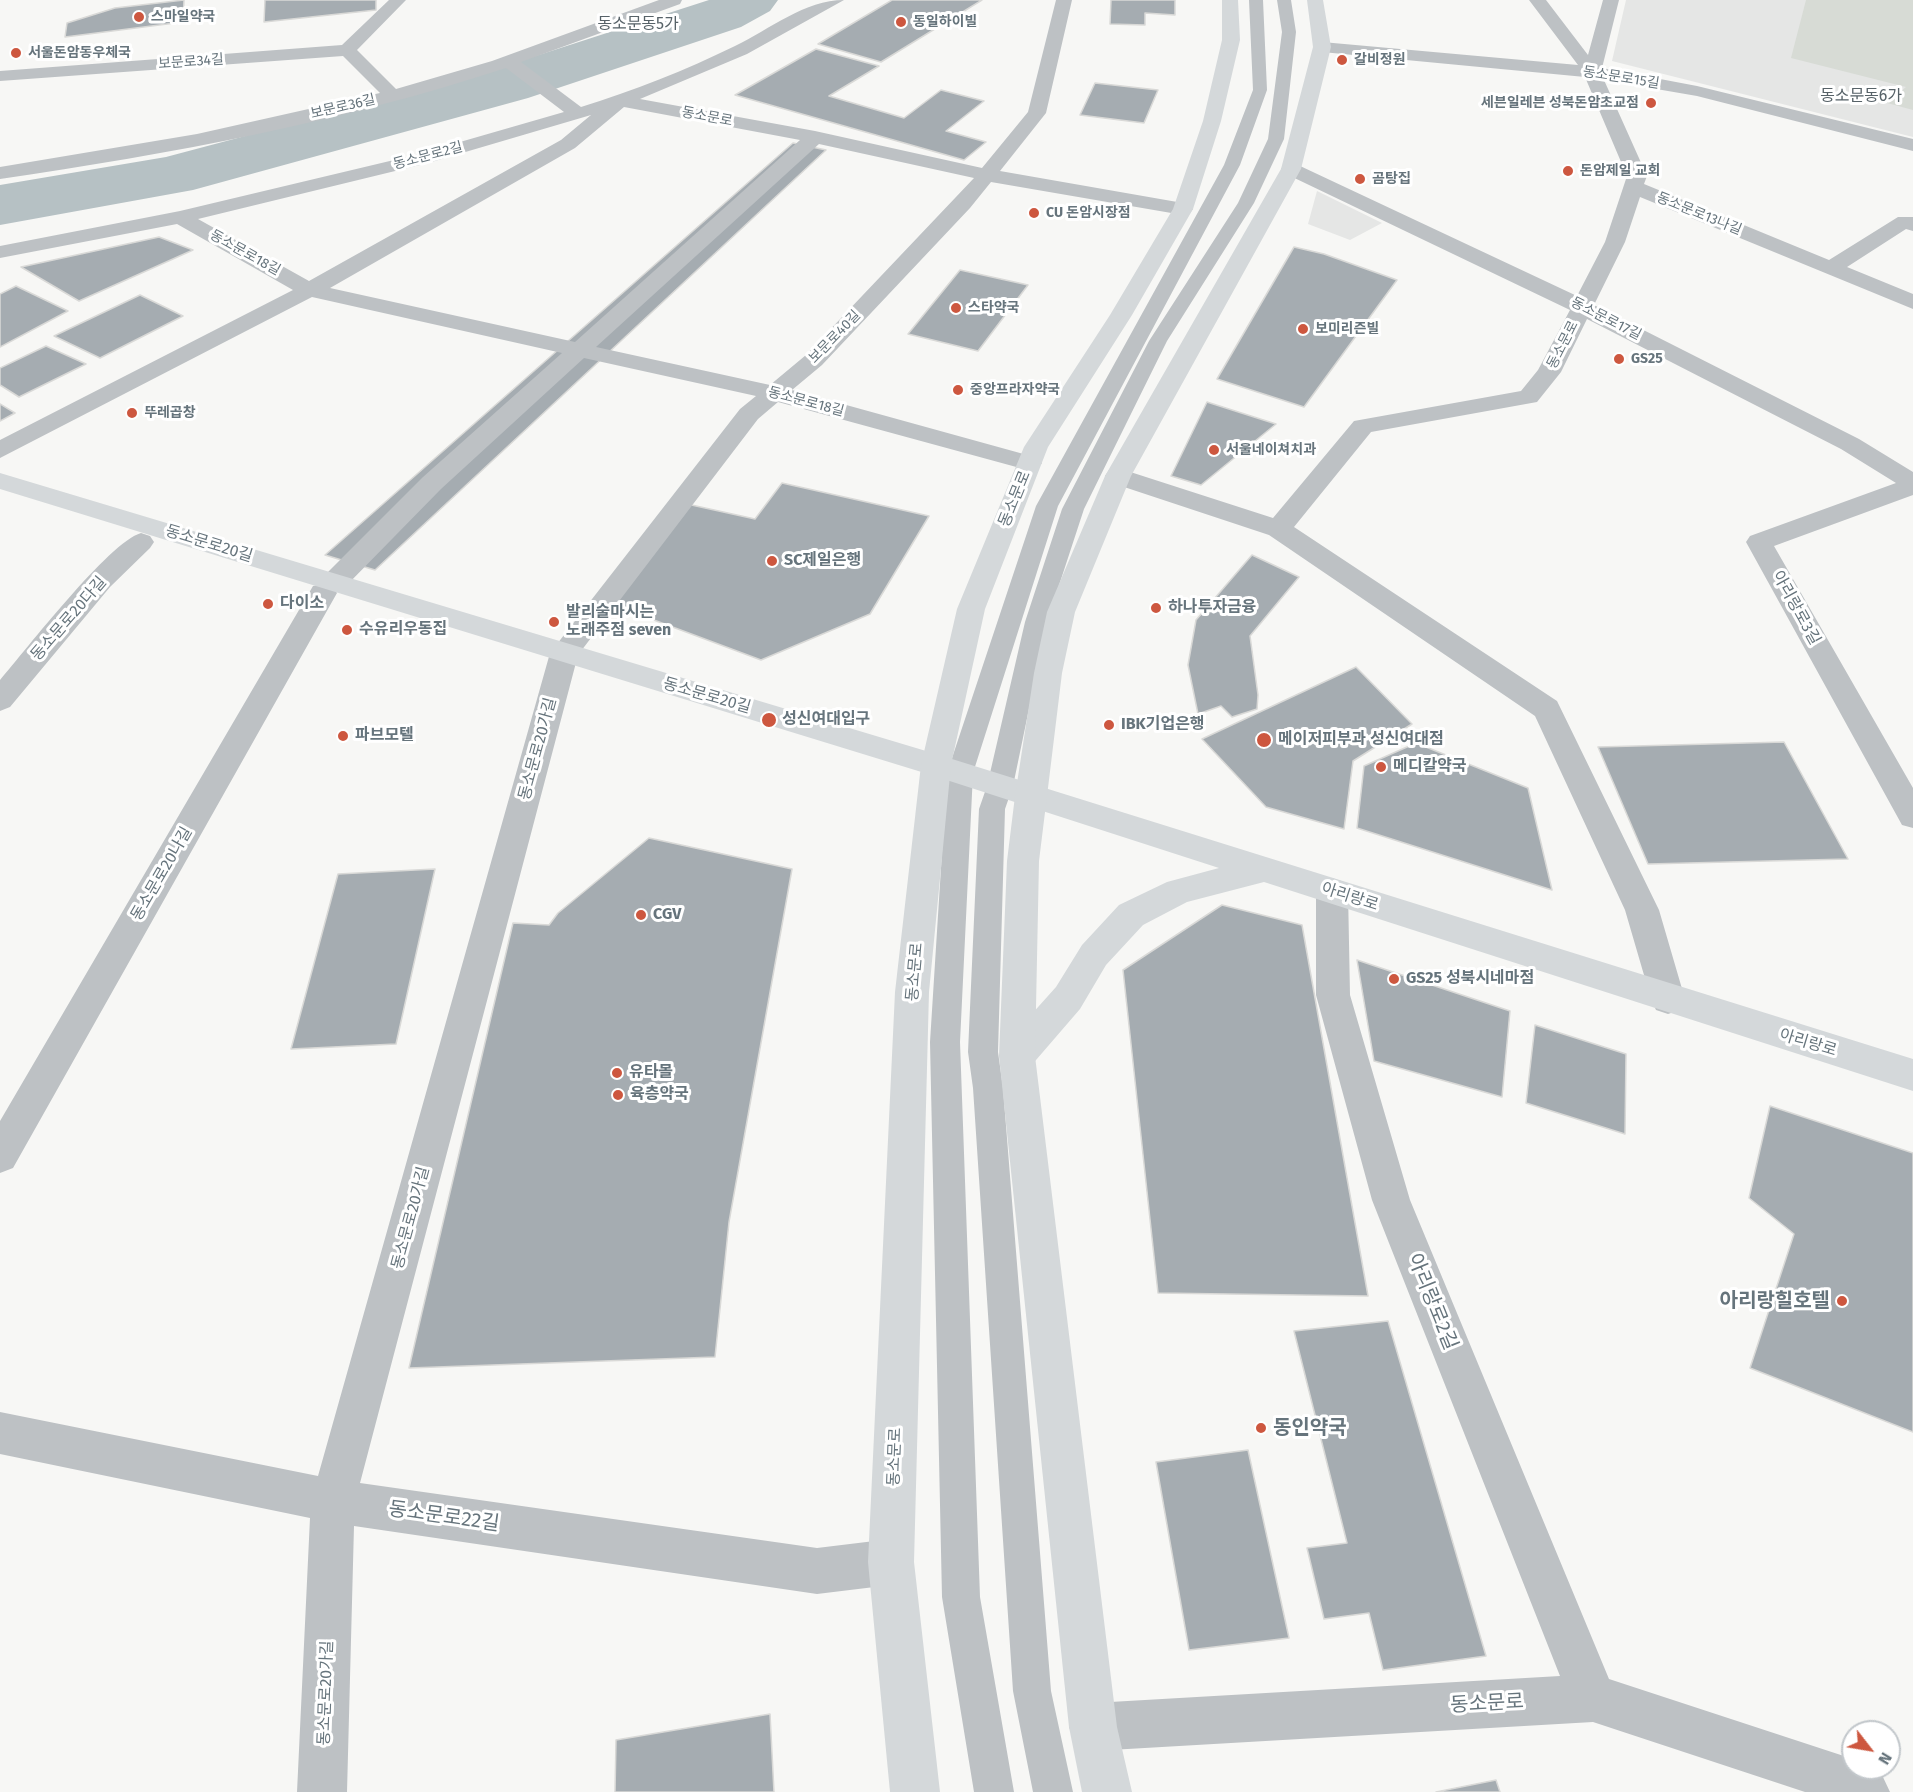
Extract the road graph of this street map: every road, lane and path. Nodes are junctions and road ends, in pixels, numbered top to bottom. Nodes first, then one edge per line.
1 (398, 0) edge
2 (674, 0) edge
3 (836, 0) edge
4 (1064, 0) edge
5 (1230, 0) edge
6 (1256, 0) edge
7 (1284, 0) edge
8 (1315, 0) edge
9 (1536, 0) edge
10 (1611, 0) edge
11 (1322, 46) junction
12 (347, 50) junction
13 (507, 60) junction
14 (1592, 72) junction
15 (0, 76) edge
16 (393, 96) junction
17 (620, 100) junction
18 (576, 112) junction
19 (815, 137) junction
20 (1913, 145) edge
21 (1291, 169) junction
22 (0, 173) edge
23 (986, 175) junction
24 (1634, 187) junction
25 (1183, 209) junction
26 (180, 217) junction
27 (1913, 225) edge
28 (0, 252) edge
29 (1830, 268) junction
30 (309, 290) junction
31 (1913, 302) edge
32 (1582, 307) junction
33 (580, 351) junction
34 (774, 393) junction
35 (0, 450) edge
36 (1029, 463) junction
37 (1118, 476) junction
38 (0, 481) edge
39 (1913, 484) edge
40 (0, 499) edge
41 (1278, 529) junction
42 (141, 542) junction
43 (329, 587) junction
44 (564, 653) junction
45 (0, 700) edge
46 (948, 769) junction
47 (1000, 786) junction
48 (1031, 796) junction
49 (1913, 816) edge
50 (1265, 869) junction
51 (1332, 891) junction
52 (1668, 999) junction
53 (1017, 1056) junction
54 (1913, 1075) edge
55 (0, 1156) edge
56 (0, 1433) edge
57 (333, 1501) junction
58 (891, 1562) junction
59 (1593, 1698) junction
60 (1093, 1727) junction
61 (322, 1792) edge
62 (915, 1792) edge
63 (994, 1792) edge
64 (1053, 1792) edge
65 (1107, 1792) edge
66 (1864, 1792) edge

1 - 12 street
2 - 13 street, 보문로36길
3 - 17 street, 동소문로2길
4 - 23 street, 보문로40길
5 - 25 main road, 동소문로
6 - 46 lane
7 - 47 lane
8 - 11 main road
9 - 14 street
10 - 14 street
11 - 14 street, 동소문로15길
11 - 21 main road
12 - 15 street, 보문로34길
12 - 16 street
13 - 16 street, 보문로36길
13 - 18 street
14 - 20 street, 동소문로15길
14 - 24 street
16 - 22 street, 보문로36길
17 - 18 street, 동소문로2길
17 - 19 street, 동소문로
17 - 30 street
18 - 26 street, 동소문로2길
19 - 23 street, 동소문로
19 - 33 street
21 - 32 street, 동소문로17길
21 - 37 main road
23 - 25 street, 동소문로
23 - 34 street, 보문로40길
24 - 29 street, 동소문로13나길
24 - 32 street, 동소문로
25 - 36 main road, 동소문로
26 - 28 street, 동소문로2길
26 - 30 street, 동소문로18길
27 - 29 street
29 - 31 street, 동소문로13나길
30 - 33 street, 동소문로18길
30 - 35 street
32 - 39 street, 동소문로17길
32 - 41 street, 동소문로
33 - 34 street, 동소문로18길
33 - 43 street
34 - 36 street, 동소문로18길
34 - 44 street, 보문로40길
36 - 46 main road, 동소문로
37 - 41 street
37 - 48 main road
38 - 43 main road, 동소문로20길
39 - 49 street, 아리랑로3길
40 - 42 main road, 동소문로20길
41 - 52 street
42 - 43 main road, 동소문로20길
42 - 45 street, 동소문로20다길
43 - 44 main road, 동소문로20길
43 - 55 street, 동소문로20나길
44 - 46 main road, 동소문로20길
44 - 57 street, 동소문로20가길
46 - 47 main road, 동소문로20길
46 - 58 main road, 동소문로
46 - 63 lane
47 - 48 main road, 동소문로20길
47 - 64 lane
48 - 50 main road, 아리랑로
48 - 53 main road
50 - 51 main road, 아리랑로
50 - 53 main road
51 - 52 main road, 아리랑로
51 - 59 street, 아리랑로2길
52 - 54 main road, 아리랑로
53 - 60 main road
56 - 57 street, 동소문로22길
57 - 58 street, 동소문로22길
57 - 61 street, 동소문로20가길
58 - 62 main road, 동소문로
59 - 60 street, 동소문로
59 - 66 street, 동소문로
60 - 65 main road

